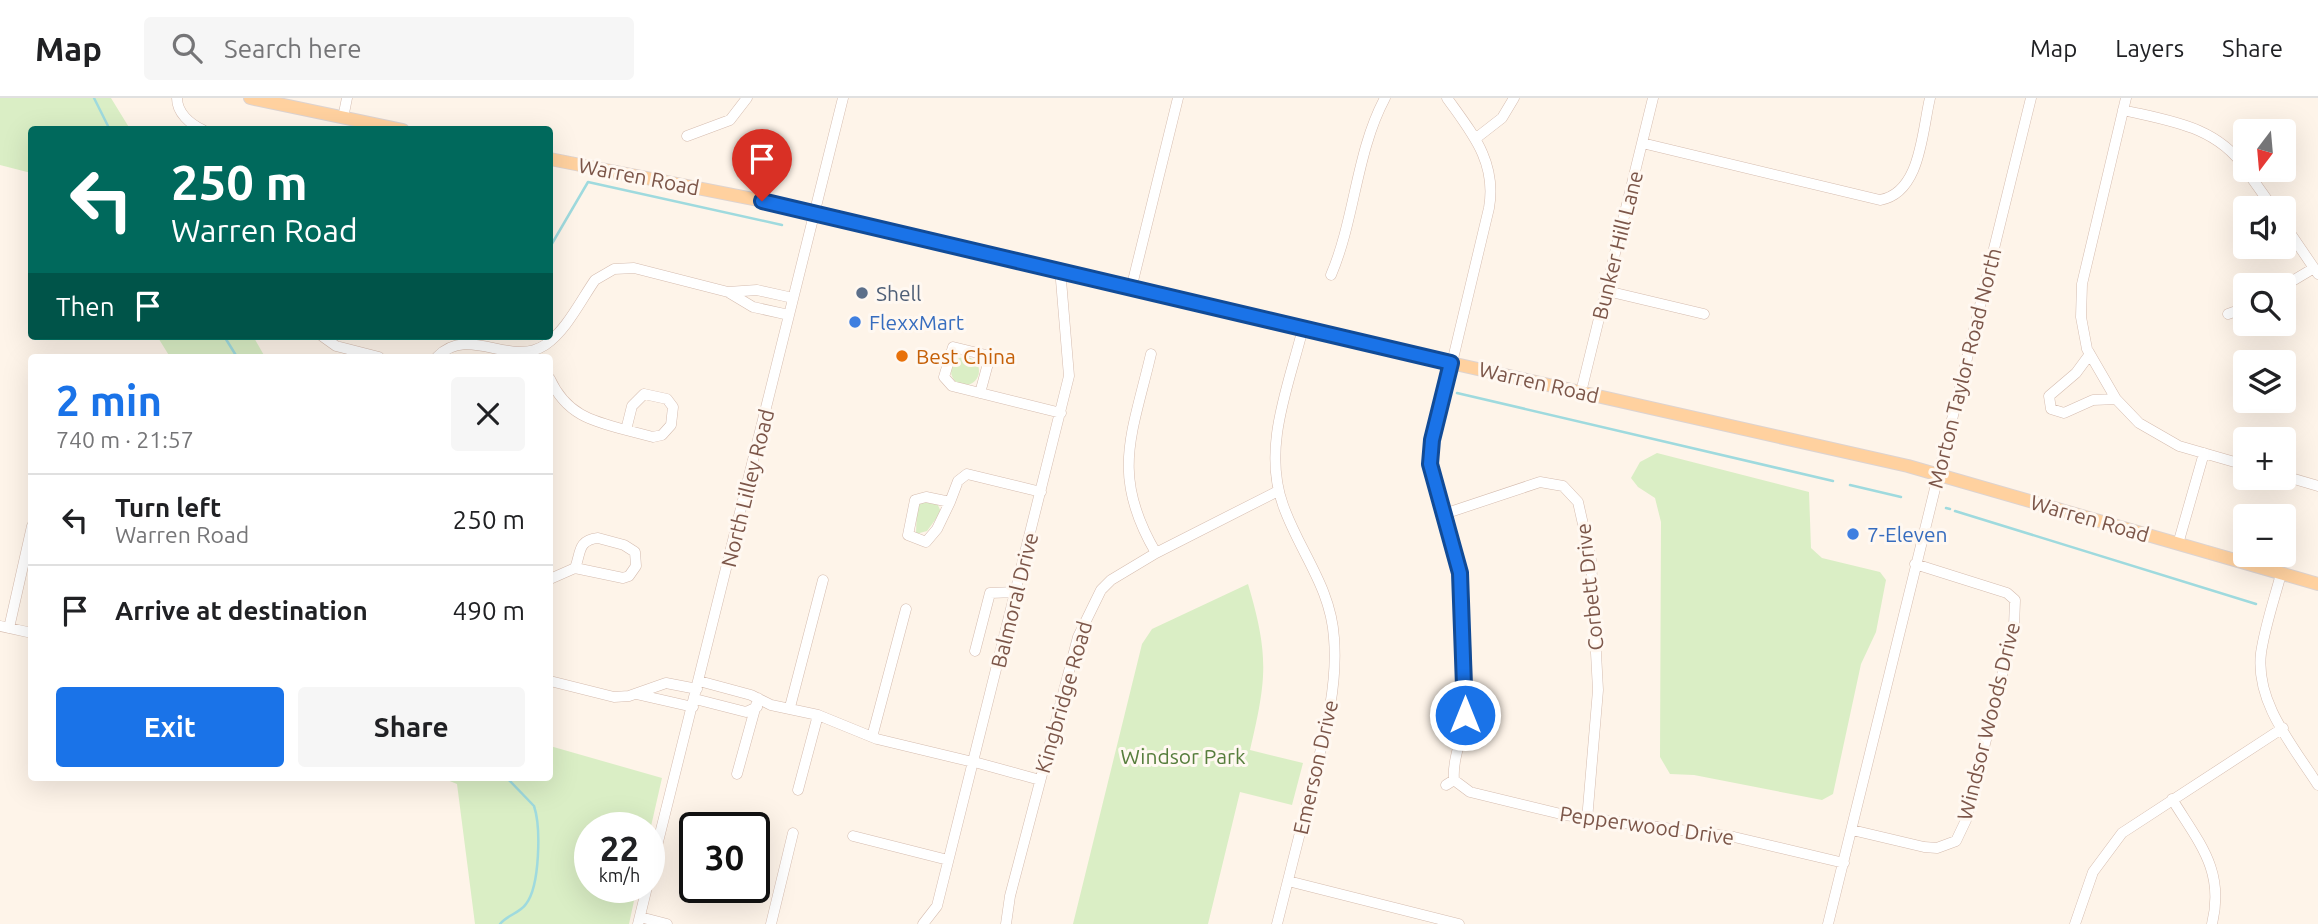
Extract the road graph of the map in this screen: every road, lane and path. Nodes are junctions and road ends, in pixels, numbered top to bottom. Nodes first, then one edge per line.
1 (177, 98) edge
2 (250, 98) edge
3 (347, 98) edge
4 (747, 98) edge
5 (843, 98) edge
6 (1178, 98) edge
7 (1385, 98) edge
8 (1447, 98) edge
9 (1514, 98) edge
10 (1653, 98) edge
11 (1930, 98) edge
12 (2031, 98) edge
13 (2126, 98) edge
14 (2123, 110) junction
15 (343, 118) junction
16 (197, 126) edge
17 (383, 126) edge
18 (687, 136) dead end
19 (1475, 139) junction
20 (1642, 143) junction
21 (2233, 154) edge
22 (553, 160) edge
23 (814, 211) junction
24 (2296, 242) edge
25 (1060, 268) junction
26 (2316, 271) edge
27 (1331, 275) dead end
28 (2296, 280) edge
29 (1132, 285) junction
30 (1607, 290) junction
31 (728, 292) junction
32 (793, 298) junction
33 (2233, 312) edge
34 (1704, 314) dead end
35 (2228, 314) dead end
36 (789, 315) junction
37 (1303, 328) junction
38 (553, 338) edge
39 (328, 340) edge
40 (551, 340) edge
41 (367, 354) edge
42 (441, 354) edge
43 (537, 354) edge
44 (1151, 354) dead end
45 (2090, 354) junction
46 (1451, 363) junction
47 (553, 385) edge
48 (1581, 392) junction
49 (980, 393) junction
50 (2116, 399) junction
51 (1061, 413) junction
52 (626, 430) junction
53 (2204, 453) junction
54 (2233, 461) edge
55 (1938, 474) junction
56 (2296, 480) edge
57 (2318, 486) edge
58 (1278, 491) junction
59 (1041, 492) junction
60 (950, 502) junction
61 (1444, 514) junction
62 (28, 541) edge
63 (2178, 544) junction
64 (1156, 553) junction
65 (1915, 564) junction
66 (575, 568) junction
67 (2281, 574) junction
68 (553, 578) edge
69 (823, 580) dead end
70 (2318, 584) edge
71 (1016, 592) junction
72 (906, 609) dead end
73 (5, 627) edge
74 (28, 632) edge
75 (975, 651) dead end
76 (553, 682) edge
77 (635, 694) junction
78 (696, 694) junction
79 (756, 703) junction
80 (790, 707) junction
81 (818, 715) junction
82 (2283, 728) junction
83 (872, 737) junction
84 (975, 762) junction
85 (737, 774) dead end
86 (1040, 780) junction
87 (2318, 785) edge
88 (798, 790) dead end
89 (2172, 799) junction
90 (665, 815) edge
91 (1587, 820) junction
92 (1852, 830) junction
93 (793, 833) dead end
94 (853, 836) dead end
95 (948, 860) junction
96 (1844, 863) junction
97 (1288, 881) junction
98 (639, 920) edge
99 (667, 924) edge
100 (771, 924) edge
101 (923, 924) edge
102 (1006, 924) edge
103 (1277, 924) edge
104 (1459, 924) edge
105 (1828, 924) edge
106 (2075, 924) edge
107 (2211, 924) edge

1 - 16 street
2 - 15 main road
3 - 15 street
4 - 18 street
5 - 23 street, North Lilley Road
6 - 29 street
7 - 27 street
8 - 19 street
9 - 19 street
10 - 20 street, Bunker Hill Lane
11 - 20 street
12 - 55 street, Morton Taylor Road North
13 - 14 street
14 - 21 street
14 - 45 street
15 - 17 main road
19 - 46 street
20 - 30 street, Bunker Hill Lane
22 - 23 main road, Warren Road
23 - 25 main road, Warren Road
23 - 32 street, North Lilley Road
24 - 26 street
25 - 29 main road, Warren Road
25 - 51 street, Balmoral Drive
26 - 28 street
29 - 37 main road, Warren Road
30 - 34 street
30 - 48 street, Bunker Hill Lane
31 - 32 street
31 - 36 street
31 - 38 street
32 - 36 street, North Lilley Road
33 - 35 street
36 - 78 street, North Lilley Road
37 - 46 main road, Warren Road
37 - 58 street, Emerson Drive
39 - 41 street
40 - 43 street
42 - 43 street
44 - 64 street
45 - 50 street
45 - 50 street
46 - 48 main road, Warren Road
46 - 61 street
47 - 52 street
48 - 55 main road, Warren Road
49 - 49 street
49 - 51 street
50 - 53 street
51 - 59 street, Balmoral Drive
52 - 52 street
53 - 54 street
53 - 63 street
55 - 63 main road, Warren Road
55 - 65 street, Morton Taylor Road North
56 - 57 street
58 - 64 street, Kingbridge Road
58 - 97 street, Emerson Drive
59 - 60 street
59 - 71 street, Balmoral Drive
60 - 60 street
61 - 91 street, Pepperwood Drive
61 - 91 street, Corbett Drive
62 - 73 street
63 - 67 main road, Warren Road
64 - 86 street, Kingbridge Road
65 - 92 street, Morton Taylor Road North
65 - 92 street, Windsor Woods Drive
66 - 66 street
66 - 68 street
67 - 70 main road, Warren Road
67 - 82 street
69 - 80 street
71 - 75 street
71 - 84 street, Balmoral Drive
72 - 83 street
73 - 74 street
76 - 77 street
77 - 78 street
77 - 78 street
78 - 79 street
78 - 79 street
78 - 90 street, North Lilley Road
79 - 80 street
79 - 85 street
80 - 81 street
81 - 83 street
81 - 88 street
82 - 87 street
82 - 89 street
83 - 84 street
84 - 86 street
84 - 95 street, Balmoral Drive
86 - 102 street, Kingbridge Road
89 - 106 street
89 - 107 street
91 - 96 street, Pepperwood Drive
92 - 96 street, Morton Taylor Road North
93 - 100 street
94 - 95 street
95 - 101 street, Balmoral Drive
96 - 105 street, Morton Taylor Road North
97 - 103 street, Emerson Drive
97 - 104 street
98 - 99 street

